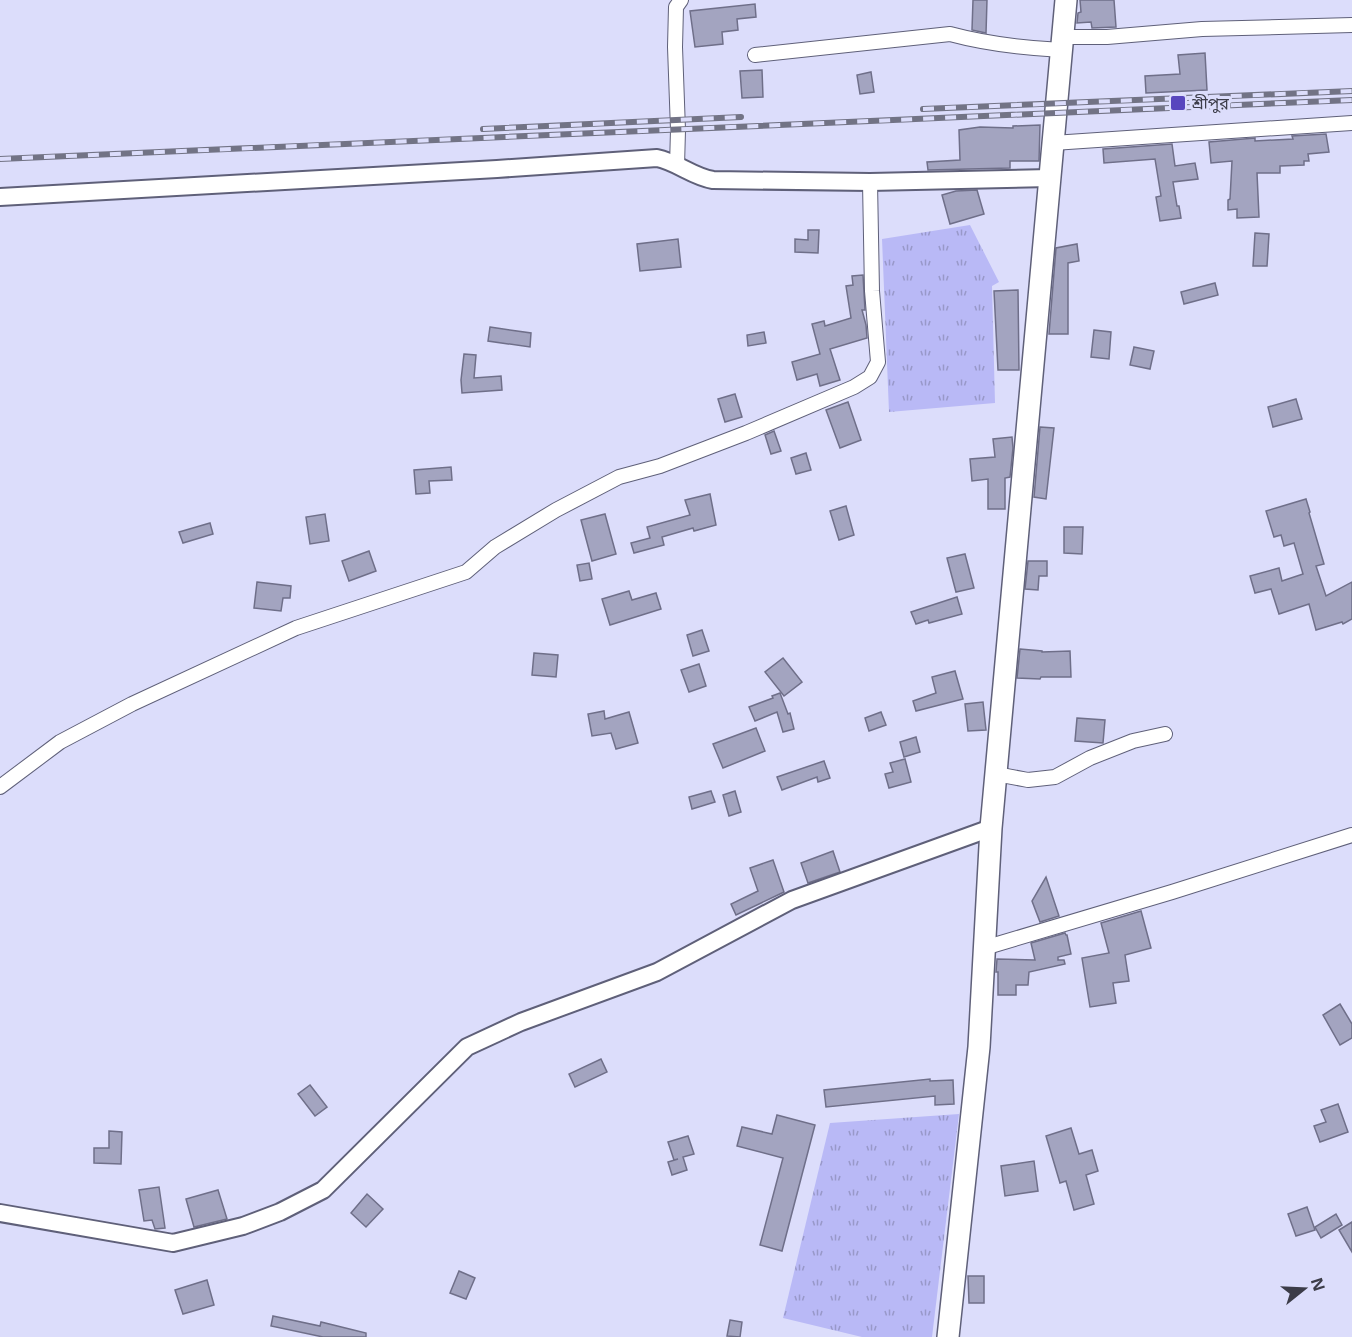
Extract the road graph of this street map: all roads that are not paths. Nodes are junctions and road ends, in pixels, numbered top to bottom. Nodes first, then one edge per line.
1 (681, 0) edge
2 (1066, 0) edge
3 (1352, 25) edge
4 (1062, 44) junction
5 (755, 55) dead end
6 (1352, 123) edge
7 (1053, 143) junction
8 (678, 166) junction
9 (1050, 178) junction
10 (870, 182) junction
11 (0, 196) edge
12 (1165, 734) dead end
13 (996, 774) junction
14 (0, 787) edge
15 (991, 828) junction
16 (1352, 835) edge
17 (984, 948) junction
18 (0, 1213) edge
19 (948, 1337) edge

1 - 8 street
2 - 4 main road
3 - 4 street
4 - 5 street
4 - 7 main road
6 - 7 street
7 - 9 main road
8 - 10 street
8 - 11 street
9 - 10 street
9 - 13 main road
10 - 14 street
12 - 13 street
13 - 15 main road
15 - 17 main road
15 - 18 street
16 - 17 street
17 - 19 main road

